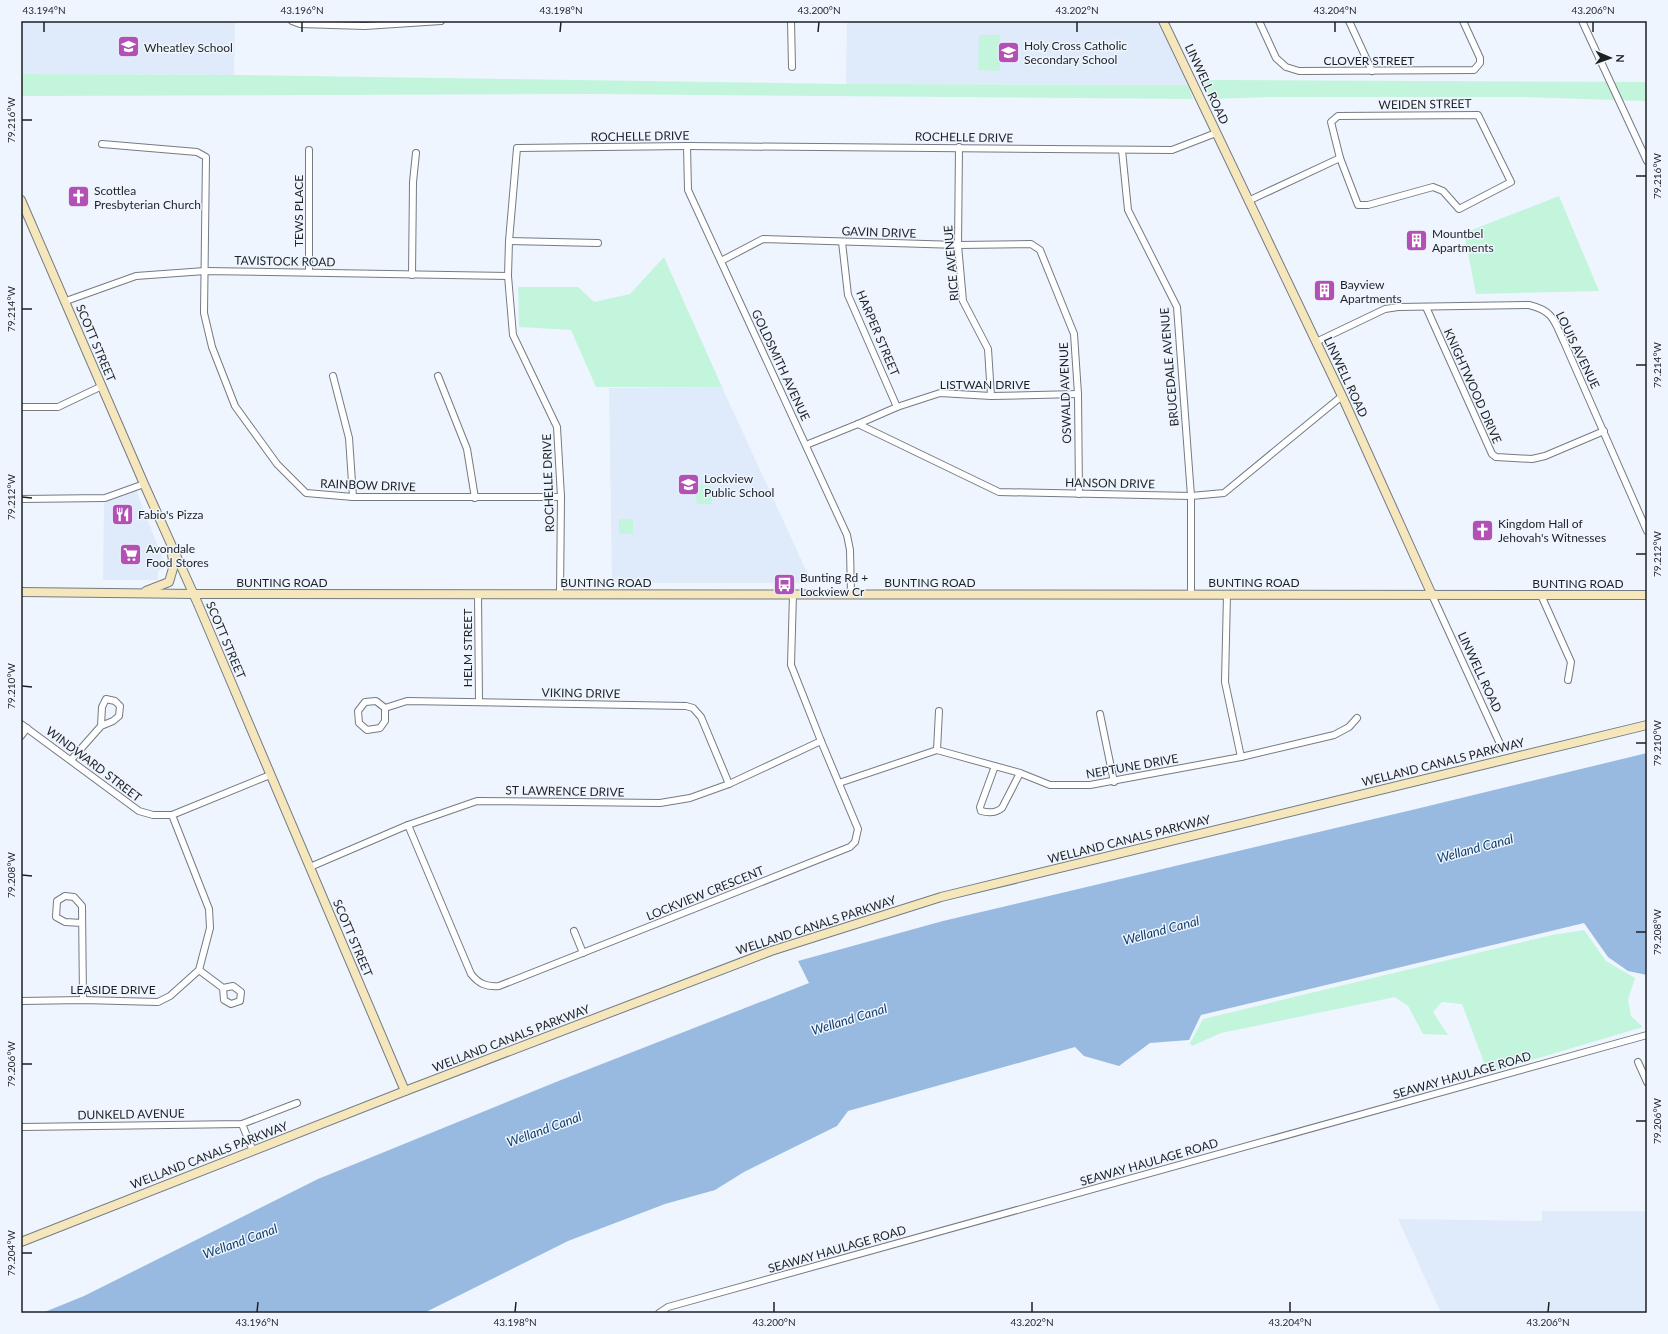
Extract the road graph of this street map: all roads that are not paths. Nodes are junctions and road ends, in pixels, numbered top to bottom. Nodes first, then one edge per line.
1 (292, 21) edge
2 (441, 21) edge
3 (791, 21) edge
4 (1164, 21) edge
5 (1259, 21) edge
6 (1349, 21) edge
7 (1463, 21) edge
8 (1582, 21) edge
9 (365, 23) edge
10 (792, 67) dead end
11 (1372, 71) junction
12 (1216, 133) junction
13 (102, 144) dead end
14 (687, 146) junction
15 (959, 147) junction
16 (309, 150) dead end
17 (1122, 150) junction
18 (416, 153) dead end
19 (1340, 158) junction
20 (1647, 161) edge
21 (21, 200) edge
22 (1248, 201) junction
23 (509, 241) junction
24 (842, 242) junction
25 (598, 243) dead end
26 (958, 245) junction
27 (1040, 250) joint
28 (721, 261) junction
29 (205, 271) junction
30 (308, 272) junction
31 (412, 275) junction
32 (508, 276) junction
33 (66, 301) junction
34 (1426, 306) junction
35 (1316, 342) junction
36 (333, 376) dead end
37 (438, 376) dead end
38 (102, 386) junction
39 (1078, 394) junction
40 (992, 396) junction
41 (1342, 396) junction
42 (21, 407) edge
43 (897, 407) junction
44 (858, 424) junction
45 (1604, 431) junction
46 (806, 445) junction
47 (144, 484) junction
48 (1079, 494) junction
49 (1191, 496) junction
50 (353, 497) junction
51 (561, 497) junction
52 (475, 498) junction
53 (21, 499) edge
54 (1647, 531) edge
55 (166, 533) junction
56 (21, 592) edge
57 (144, 592) junction
58 (194, 594) junction
59 (478, 594) junction
60 (560, 594) junction
61 (793, 594) junction
62 (851, 594) junction
63 (1191, 594) junction
64 (1227, 594) junction
65 (1432, 595) junction
66 (1541, 595) junction
67 (1647, 595) edge
68 (1568, 680) dead end
69 (478, 702) junction
70 (385, 708) junction
71 (939, 711) dead end
72 (1100, 714) dead end
73 (1357, 718) dead end
74 (21, 724) edge
75 (1647, 725) edge
76 (101, 726) dead end
77 (27, 728) junction
78 (21, 736) edge
79 (821, 741) junction
80 (1501, 746) dead end
81 (937, 750) junction
82 (1241, 757) junction
83 (71, 760) junction
84 (995, 766) junction
85 (1020, 773) junction
86 (270, 775) junction
87 (1114, 782) junction
88 (839, 783) junction
89 (729, 784) junction
90 (172, 815) junction
91 (408, 825) junction
92 (310, 867) junction
93 (82, 923) junction
94 (574, 931) dead end
95 (583, 953) junction
96 (199, 970) junction
97 (223, 988) dead end
98 (83, 1000) junction
99 (21, 1001) edge
100 (1647, 1035) edge
101 (1638, 1062) dead end
102 (1647, 1082) edge
103 (405, 1091) junction
104 (297, 1103) dead end
105 (242, 1124) junction
106 (21, 1127) edge
107 (253, 1151) junction
108 (21, 1242) edge
109 (659, 1313) edge

1 - 9 street
2 - 9 street
3 - 10 street
4 - 12 main road, LINWELL ROAD
5 - 11 street, CLOVER STREET
6 - 11 street
7 - 11 street, CLOVER STREET
8 - 20 street
12 - 17 street, ROCHELLE DRIVE
12 - 22 main road, LINWELL ROAD
13 - 29 street, RAINBOW DRIVE
14 - 15 street, ROCHELLE DRIVE
14 - 23 street, ROCHELLE DRIVE
14 - 28 street, GOLDSMITH AVENUE
15 - 17 street, ROCHELLE DRIVE
15 - 26 street, RICE AVENUE
16 - 30 street, TEWS PLACE
17 - 49 street, BRUCEDALE AVENUE
18 - 31 street
19 - 19 street, WEIDEN STREET
19 - 22 street
21 - 33 main road, SCOTT STREET
22 - 35 main road, LINWELL ROAD
23 - 25 street
23 - 32 street, ROCHELLE DRIVE
24 - 26 street, GAVIN DRIVE
24 - 28 street, GAVIN DRIVE
24 - 43 street, HARPER STREET
26 - 27 street, GAVIN DRIVE
26 - 40 street, RICE AVENUE
27 - 39 street, OSWALD AVENUE
28 - 46 street, GOLDSMITH AVENUE
29 - 30 street, TAVISTOCK ROAD
29 - 33 street, TAVISTOCK ROAD
29 - 50 street, RAINBOW DRIVE
30 - 31 street, TAVISTOCK ROAD
31 - 32 street, TAVISTOCK ROAD
32 - 51 street, ROCHELLE DRIVE
33 - 38 main road, SCOTT STREET
34 - 35 street, LOUIS AVENUE
34 - 45 street, LOUIS AVENUE
34 - 45 street, KNIGHTWOOD DRIVE
35 - 41 main road, LINWELL ROAD
36 - 50 street
37 - 52 street
38 - 42 street
38 - 47 main road, SCOTT STREET
39 - 40 street, LISTWAN DRIVE
39 - 48 street, OSWALD AVENUE
40 - 43 street, LISTWAN DRIVE
41 - 49 street, HANSON DRIVE
41 - 65 main road, LINWELL ROAD
43 - 44 street, LISTWAN DRIVE
44 - 46 street, LISTWAN DRIVE
44 - 48 street, HANSON DRIVE
45 - 54 street, LOUIS AVENUE
46 - 62 street, GOLDSMITH AVENUE
47 - 53 street
47 - 55 main road, SCOTT STREET
48 - 49 street, HANSON DRIVE
49 - 63 street, BRUCEDALE AVENUE
50 - 52 street, RAINBOW DRIVE
51 - 52 street, RAINBOW DRIVE
51 - 60 street, ROCHELLE DRIVE
55 - 57 main road
55 - 58 main road, SCOTT STREET
56 - 57 main road, BUNTING ROAD
57 - 58 main road, BUNTING ROAD
58 - 59 main road, BUNTING ROAD
58 - 86 main road, SCOTT STREET
59 - 60 main road, BUNTING ROAD
59 - 69 street, HELM STREET
60 - 61 main road, BUNTING ROAD
61 - 62 main road, BUNTING ROAD
61 - 79 street, LOCKVIEW CRESCENT
62 - 63 main road, BUNTING ROAD
63 - 64 main road, BUNTING ROAD
64 - 65 main road, BUNTING ROAD
64 - 82 street
65 - 66 main road, BUNTING ROAD
65 - 80 street, LINWELL ROAD
66 - 67 main road, BUNTING ROAD
66 - 68 street
69 - 70 street, VIKING DRIVE
69 - 89 street, VIKING DRIVE
70 - 70 street
71 - 81 street
72 - 87 street
73 - 82 street, NEPTUNE DRIVE
74 - 77 street, WINDWARD STREET
75 - 103 main road, WELLAND CANALS PARKWAY
76 - 83 street
77 - 78 street
77 - 83 street, WINDWARD STREET
79 - 88 street, LOCKVIEW CRESCENT
79 - 89 street, ST LAWRENCE DRIVE
81 - 84 street, NEPTUNE DRIVE
81 - 88 street
82 - 87 street, NEPTUNE DRIVE
83 - 90 street, WINDWARD STREET
84 - 85 street, NEPTUNE DRIVE
84 - 85 street
85 - 87 street, NEPTUNE DRIVE
86 - 90 street, WINDWARD STREET
86 - 92 main road, SCOTT STREET
88 - 95 street, LOCKVIEW CRESCENT
89 - 91 street, ST LAWRENCE DRIVE
90 - 96 street
91 - 92 street, ST LAWRENCE DRIVE
91 - 95 street, LOCKVIEW CRESCENT
92 - 103 main road, SCOTT STREET
93 - 93 street
93 - 98 street
94 - 95 street
96 - 97 street
96 - 98 street, LEASIDE DRIVE
98 - 99 street, LEASIDE DRIVE
100 - 109 street, SEAWAY HAULAGE ROAD
101 - 102 street
103 - 107 main road, WELLAND CANALS PARKWAY
104 - 105 street, DUNKELD AVENUE
105 - 106 street, DUNKELD AVENUE
105 - 107 street
107 - 108 main road, WELLAND CANALS PARKWAY

